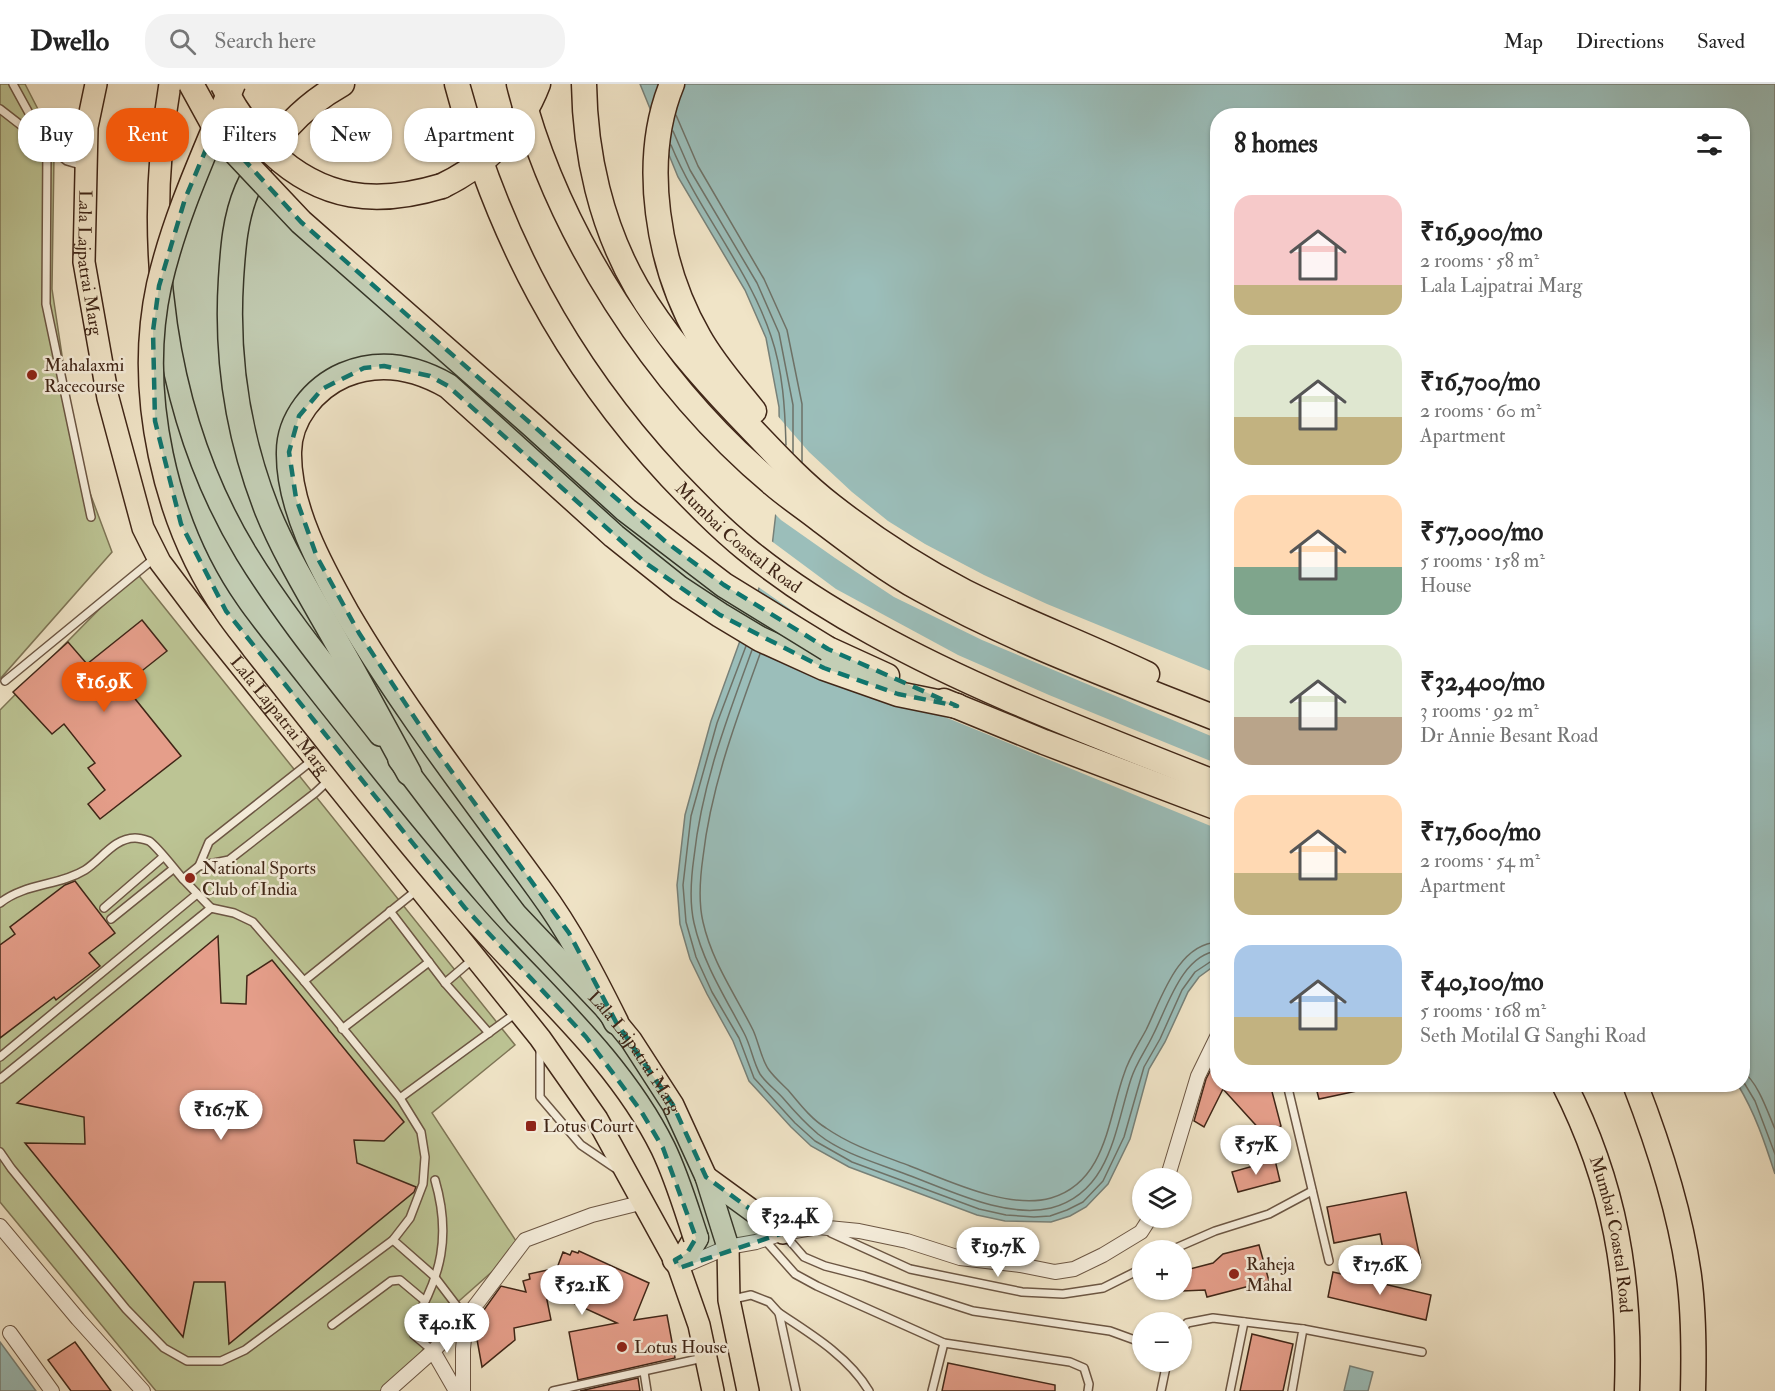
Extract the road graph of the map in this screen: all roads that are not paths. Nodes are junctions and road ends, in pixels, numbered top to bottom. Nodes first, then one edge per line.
1 (13, 84) edge
2 (96, 84) edge
3 (170, 84) edge
4 (191, 84) edge
5 (222, 84) edge
6 (233, 84) edge
7 (342, 84) edge
8 (457, 84) edge
9 (519, 84) edge
10 (538, 84) edge
11 (584, 84) edge
12 (672, 84) edge
13 (26, 108) edge
14 (0, 109) edge
15 (18, 123) edge
16 (47, 162) edge
17 (71, 162) edge
18 (86, 166) junction
19 (829, 503) junction
20 (91, 517) dead end
21 (157, 556) junction
22 (5, 681) dead end
23 (957, 706) junction
24 (1210, 707) edge
25 (1210, 716) edge
26 (315, 758) junction
27 (409, 773) junction
28 (331, 778) junction
29 (1210, 781) edge
30 (1210, 805) edge
31 (163, 857) junction
32 (199, 866) junction
33 (173, 869) junction
34 (183, 879) junction
35 (413, 893) junction
36 (197, 894) junction
37 (0, 903) edge
38 (104, 908) dead end
39 (211, 908) junction
40 (390, 911) junction
41 (111, 919) dead end
42 (429, 962) junction
43 (469, 962) junction
44 (304, 981) junction
45 (445, 983) junction
46 (508, 1019) junction
47 (616, 1022) junction
48 (342, 1029) junction
49 (489, 1033) junction
50 (540, 1038) junction
51 (1210, 1051) edge
52 (0, 1056) edge
53 (0, 1079) edge
54 (1289, 1092) edge
55 (1568, 1092) edge
56 (1638, 1092) edge
57 (400, 1098) junction
58 (0, 1152) edge
59 (1170, 1168) edge
60 (630, 1177) junction
61 (706, 1177) junction
62 (435, 1180) dead end
63 (1312, 1191) junction
64 (644, 1202) junction
65 (0, 1226) edge
66 (818, 1227) junction
67 (1144, 1228) edge
68 (774, 1236) junction
69 (393, 1240) junction
70 (1192, 1241) edge
71 (728, 1247) junction
72 (1329, 1261) dead end
73 (677, 1264) junction
74 (1132, 1274) edge
75 (434, 1276) junction
76 (729, 1300) junction
77 (424, 1301) junction
78 (778, 1313) junction
79 (466, 1318) junction
80 (1192, 1322) edge
81 (1244, 1322) junction
82 (333, 1325) dead end
83 (1303, 1329) junction
84 (10, 1333) dead end
85 (1132, 1339) edge
86 (944, 1343) junction
87 (433, 1351) junction
88 (1422, 1352) dead end
89 (706, 1357) junction
90 (644, 1372) junction
91 (1165, 1372) edge
92 (710, 1390) edge
93 (52, 1391) edge
94 (143, 1391) edge
95 (388, 1391) edge
96 (456, 1391) edge
97 (463, 1391) edge
98 (553, 1391) edge
99 (646, 1391) edge
100 (748, 1391) edge
101 (796, 1391) edge
102 (869, 1391) edge
103 (932, 1391) edge
104 (1088, 1391) edge
105 (1161, 1391) edge
106 (1230, 1391) edge
107 (1292, 1391) edge
108 (1627, 1391) edge
109 (1693, 1391) edge

1 - 13 lane
2 - 18 main road, Lala Lajpatrai Marg
3 - 27 main road, Lala Lajpatrai Marg
4 - 23 highway, bridge
5 - 10 highway, bridge
6 - 73 highway, bridge
7 - 27 highway
8 - 29 highway, Mumbai Coastal Road
9 - 25 highway
11 - 19 highway
12 - 19 highway
14 - 15 lane
16 - 20 lane
17 - 18 lane
18 - 21 main road, Lala Lajpatrai Marg
19 - 24 highway
21 - 22 lane
21 - 26 main road, Lala Lajpatrai Marg
23 - 30 highway
23 - 47 highway
26 - 28 main road, Lala Lajpatrai Marg
26 - 32 lane
27 - 47 main road, Lala Lajpatrai Marg
28 - 32 lane
28 - 35 main road, Lala Lajpatrai Marg
31 - 33 lane
31 - 37 lane
31 - 38 lane
32 - 34 lane
33 - 34 lane
33 - 41 lane
34 - 36 lane
35 - 40 lane
35 - 43 main road, Lala Lajpatrai Marg
36 - 39 lane
36 - 52 lane
39 - 44 lane
39 - 53 lane
40 - 42 lane
40 - 44 lane
42 - 45 lane
42 - 48 lane
43 - 45 lane
43 - 46 main road, Lala Lajpatrai Marg
44 - 48 lane
45 - 49 lane
46 - 49 lane
46 - 50 main road, Lala Lajpatrai Marg
47 - 61 main road, Lala Lajpatrai Marg
48 - 57 lane
49 - 57 lane
50 - 60 main road, Lala Lajpatrai Marg
50 - 60 lane
51 - 59 street
54 - 63 lane
55 - 108 highway, Mumbai Coastal Road
56 - 109 highway
57 - 69 lane
58 - 69 lane
60 - 64 main road, Lala Lajpatrai Marg
61 - 68 main road
61 - 71 main road, Lala Lajpatrai Marg
62 - 75 lane
63 - 70 lane
63 - 72 lane
64 - 73 main road, Lala Lajpatrai Marg
64 - 79 street
65 - 94 street
66 - 67 street
66 - 68 street
66 - 74 lane
68 - 71 street
68 - 85 lane
68 - 86 lane
69 - 75 lane
71 - 73 street
71 - 76 main road, Lala Lajpatrai Marg
73 - 89 main road, Lala Lajpatrai Marg
75 - 77 lane
75 - 79 lane
76 - 78 lane
76 - 100 main road, Lala Lajpatrai Marg
77 - 82 lane
77 - 87 lane
78 - 101 lane
78 - 102 lane
79 - 87 street
79 - 97 street
80 - 81 lane
81 - 83 lane
81 - 106 lane
83 - 88 lane
83 - 107 lane
84 - 93 street
86 - 103 lane
86 - 104 lane
87 - 95 street
87 - 96 street
89 - 90 lane
89 - 92 main road, Lala Lajpatrai Marg
90 - 98 lane
90 - 99 lane
91 - 105 lane

